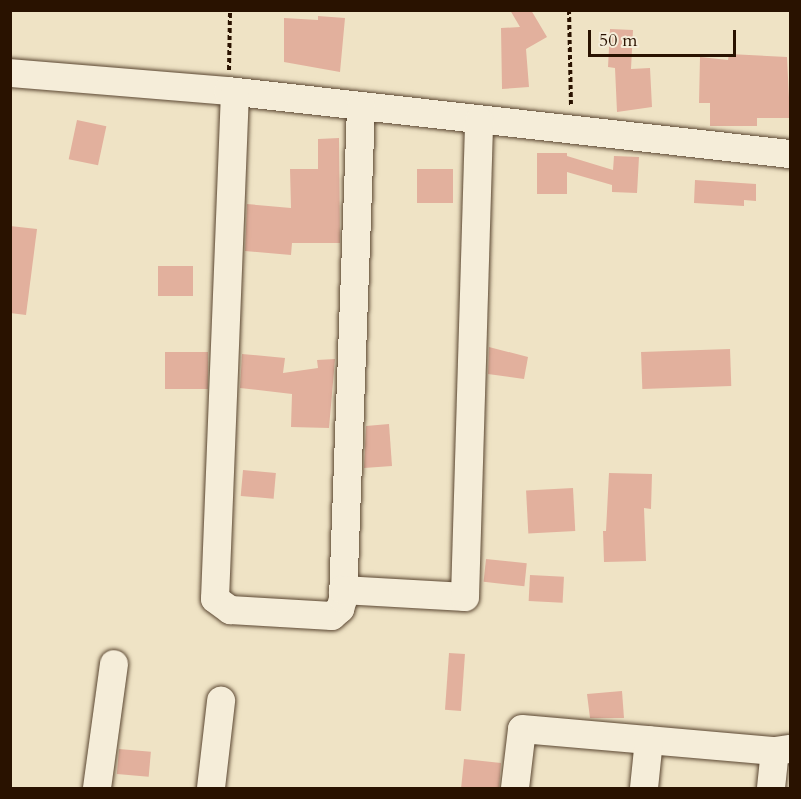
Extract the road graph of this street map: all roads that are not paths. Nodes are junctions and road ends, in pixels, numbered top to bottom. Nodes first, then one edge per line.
1 (10, 73) edge
2 (232, 92) junction
3 (361, 107) junction
4 (479, 121) junction
5 (790, 154) edge
6 (343, 590) junction
7 (114, 664) dead end
8 (221, 701) dead end
9 (649, 740) junction
10 (783, 750) edge
11 (96, 789) edge
12 (211, 789) edge
13 (515, 789) edge
14 (644, 789) edge
15 (771, 789) edge

1 - 2 street
2 - 3 street
2 - 6 street
3 - 4 street
3 - 6 street
4 - 5 street
4 - 6 street
7 - 11 street
8 - 12 street
9 - 10 street
9 - 13 street
9 - 14 street
10 - 15 street

